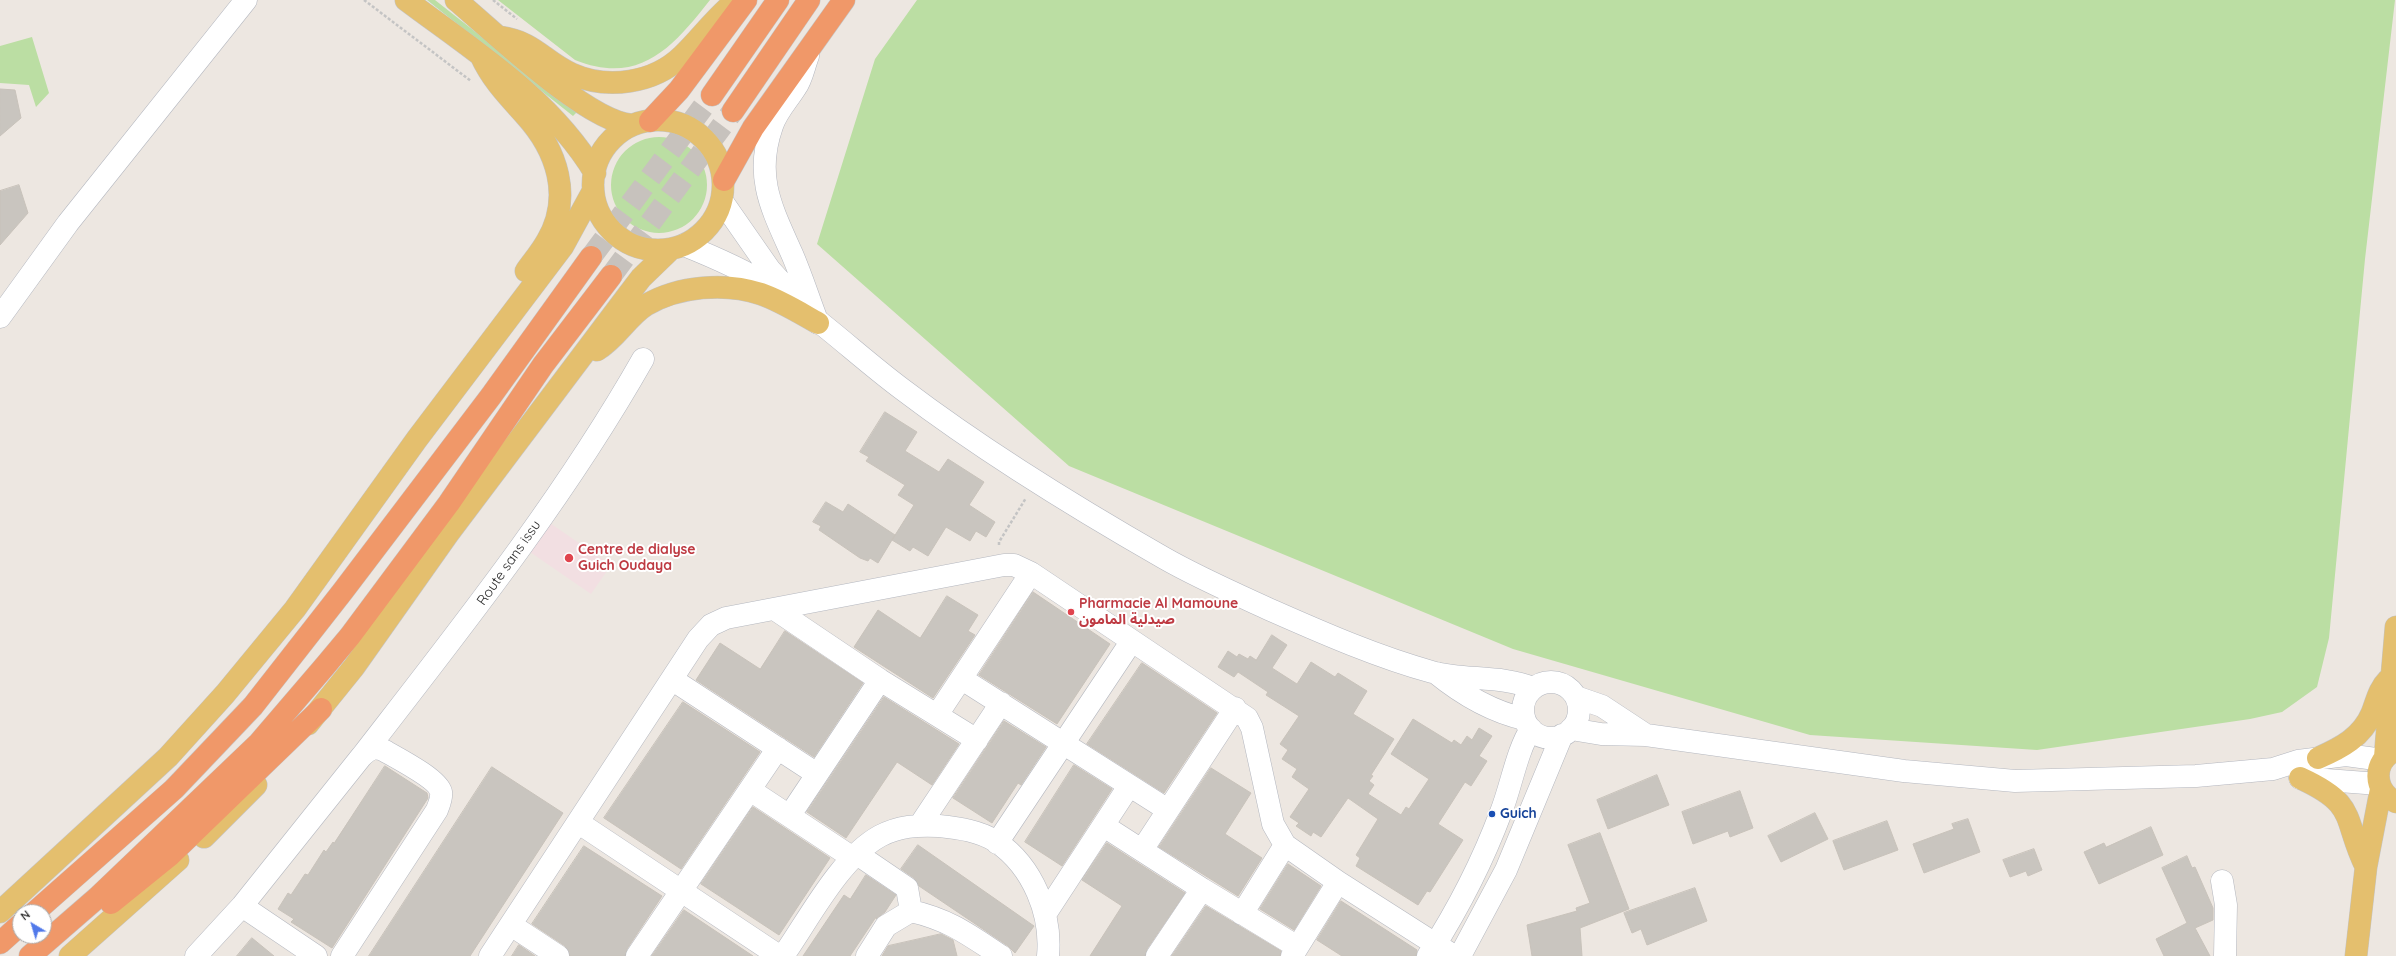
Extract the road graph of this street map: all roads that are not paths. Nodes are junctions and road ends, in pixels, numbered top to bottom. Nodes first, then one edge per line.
1 (246, 0) edge
2 (406, 0) edge
3 (456, 0) edge
4 (737, 0) edge
5 (746, 0) edge
6 (778, 0) edge
7 (809, 0) edge
8 (844, 0) edge
9 (500, 37) junction
10 (813, 44) junction
11 (481, 56) junction
12 (712, 95) tunnel mouth
13 (733, 111) tunnel mouth
14 (641, 123) junction
15 (594, 182) junction
16 (723, 190) junction
17 (677, 247) junction
18 (591, 257) tunnel mouth
19 (611, 276) tunnel mouth
20 (519, 304) junction
21 (0, 317) edge
22 (818, 323) junction
23 (581, 357) junction
24 (643, 359) dead end
25 (1032, 573) junction
26 (776, 610) junction
27 (2396, 627) edge
28 (1131, 642) junction
29 (1435, 673) junction
30 (2392, 676) junction
31 (962, 678) junction
32 (673, 680) junction
33 (880, 680) junction
34 (1533, 688) junction
35 (1576, 697) junction
36 (1001, 703) junction
37 (1235, 708) junction
38 (321, 709) junction
39 (937, 715) junction
40 (1528, 724) junction
41 (1566, 732) junction
42 (1601, 734) junction
43 (1646, 735) junction
44 (977, 740) junction
45 (1065, 744) junction
46 (778, 748) junction
47 (2388, 756) edge
48 (361, 757) junction
49 (2318, 758) junction
50 (1550, 764) junction
51 (2273, 769) junction
52 (817, 774) junction
53 (2300, 778) junction
54 (1129, 786) junction
55 (750, 790) junction
56 (2385, 792) edge
57 (1168, 810) junction
58 (790, 815) junction
59 (579, 823) junction
60 (920, 825) junction
61 (1104, 826) junction
62 (997, 842) junction
63 (1285, 845) junction
64 (1142, 850) junction
65 (855, 856) junction
66 (96, 858) junction
67 (2366, 868) junction
68 (2222, 881) dead end
69 (1338, 882) junction
70 (1202, 889) junction
71 (681, 890) junction
72 (35, 904) edge
73 (44, 904) edge
74 (242, 906) junction
75 (911, 911) junction
76 (0, 912) edge
77 (1046, 913) junction
78 (1242, 914) junction
79 (12, 921) edge
80 (511, 925) junction
81 (0, 929) edge
82 (12, 932) edge
83 (0, 943) edge
84 (1432, 950) edge
85 (1294, 951) edge
86 (302, 953) edge
87 (30, 956) edge
88 (44, 956) edge
89 (70, 956) edge
90 (196, 956) edge
91 (342, 956) edge
92 (490, 956) edge
93 (558, 956) edge
94 (637, 956) edge
95 (779, 956) edge
96 (784, 956) edge
97 (867, 956) edge
98 (1001, 956) edge
99 (1048, 956) edge
100 (1157, 956) edge
101 (1454, 956) edge
102 (1460, 956) edge
103 (2225, 956) edge
104 (2356, 956) edge

1 - 21 street
2 - 11 main road
3 - 9 main road
4 - 9 main road
5 - 14 highway
6 - 12 highway
7 - 13 highway
8 - 10 highway
9 - 14 main road
10 - 16 highway
10 - 22 street
11 - 15 main road
11 - 20 main road
14 - 15 main road
14 - 16 main road
15 - 17 main road
15 - 20 main road
16 - 17 main road
16 - 22 street
17 - 22 street
17 - 23 main road
18 - 66 highway
19 - 87 highway
20 - 76 main road
22 - 23 main road
22 - 29 street
23 - 38 main road
24 - 48 street, Route sans issu
25 - 26 street
25 - 28 street
25 - 31 street
26 - 32 street
26 - 33 street
27 - 30 main road
28 - 37 street
28 - 45 street
29 - 34 street
29 - 40 street
30 - 47 main road
30 - 49 main road
31 - 36 street
31 - 39 street
32 - 46 street
32 - 59 street
33 - 39 street
33 - 52 street
34 - 35 street
34 - 40 street
35 - 41 street
35 - 43 street
36 - 44 street
36 - 45 street
37 - 57 street
37 - 63 street
38 - 88 highway
38 - 89 main road
39 - 44 street
40 - 41 street
40 - 84 street
41 - 42 street
41 - 50 street
42 - 43 street
42 - 50 street
43 - 51 street
44 - 60 street
45 - 54 street
45 - 62 street
46 - 52 street
46 - 55 street
47 - 49 street
47 - 56 main road
48 - 74 street, Route sans issu
48 - 91 street
49 - 51 street
50 - 102 street
51 - 53 street
52 - 58 street
53 - 56 street
53 - 67 main road
54 - 57 street
54 - 61 street
55 - 58 street
55 - 71 street
56 - 67 main road
57 - 64 street
58 - 65 street
59 - 71 street
59 - 80 street
60 - 62 street
60 - 65 street
61 - 64 street
61 - 77 street
62 - 77 street
63 - 69 street
63 - 78 street
64 - 70 street
65 - 75 street
65 - 96 street
66 - 72 highway
66 - 73 highway
67 - 104 main road
68 - 103 street
69 - 84 street
69 - 85 street
70 - 78 street
70 - 100 street
71 - 94 street
71 - 95 street
74 - 86 street
74 - 90 street, Route sans issu
75 - 97 street
75 - 98 street
77 - 99 street
78 - 85 street
79 - 81 highway
80 - 92 street
80 - 93 street
82 - 83 highway
84 - 101 street

